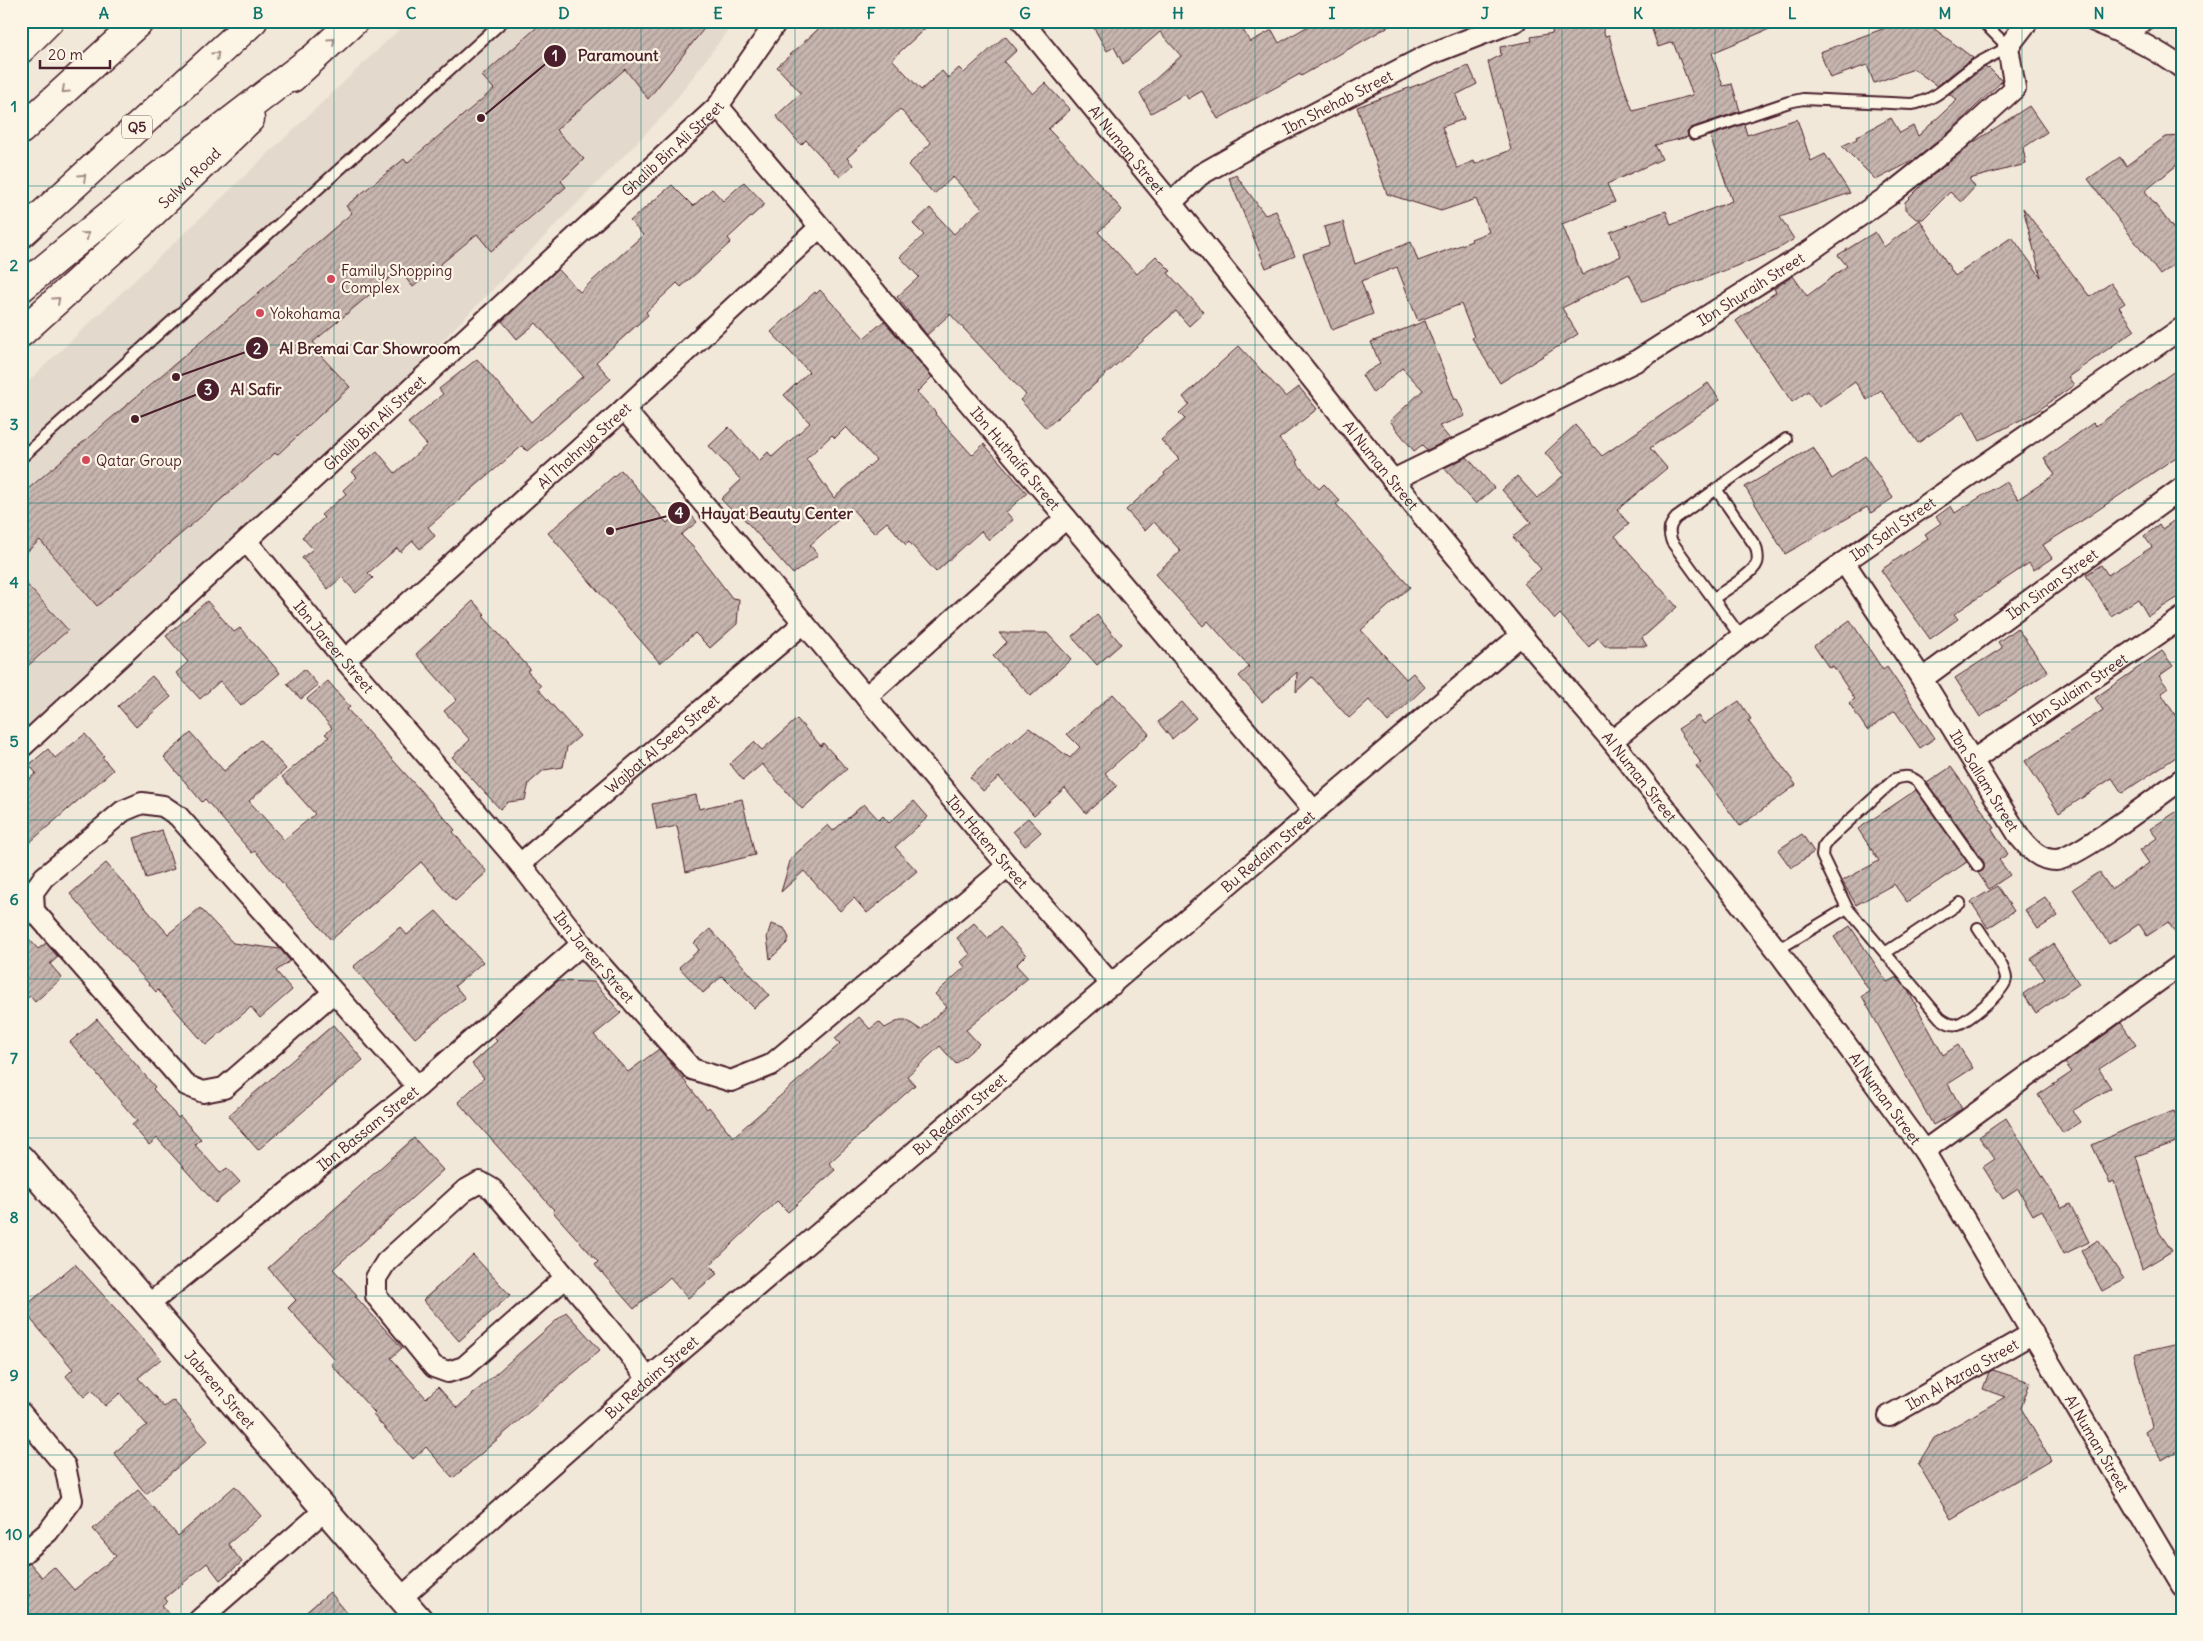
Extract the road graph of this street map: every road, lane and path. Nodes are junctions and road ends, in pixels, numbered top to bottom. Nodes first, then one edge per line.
1 (49, 21) edge
2 (140, 21) edge
3 (253, 21) edge
4 (354, 21) edge
5 (503, 21) edge
6 (777, 21) edge
7 (1022, 21) edge
8 (1516, 21) edge
9 (1982, 21) edge
10 (2028, 21) edge
11 (2094, 21) edge
12 (2143, 21) edge
13 (2128, 35) junction
14 (2008, 48) junction
15 (21, 49) edge
16 (309, 61) junction
17 (2182, 68) edge
18 (718, 106) junction
19 (21, 130) edge
20 (1694, 134) dead end
21 (1171, 203) junction
22 (820, 227) junction
23 (21, 234) edge
24 (21, 288) edge
25 (2182, 328) edge
26 (21, 333) edge
27 (624, 409) junction
28 (1786, 439) dead end
29 (21, 458) edge
30 (1393, 480) junction
31 (2182, 488) edge
32 (1716, 489) junction
33 (1066, 518) junction
34 (247, 542) junction
35 (1844, 562) junction
36 (1714, 598) junction
37 (2182, 618) edge
38 (804, 623) junction
39 (1521, 634) junction
40 (1741, 637) junction
41 (345, 660) junction
42 (1922, 679) junction
43 (866, 697) junction
44 (1612, 741) junction
45 (21, 748) edge
46 (1973, 760) junction
47 (2182, 780) edge
48 (1314, 810) junction
49 (520, 864) junction
50 (1008, 866) junction
51 (1978, 866) dead end
52 (1960, 903) dead end
53 (1847, 908) junction
54 (1978, 928) dead end
55 (582, 944) junction
56 (1777, 950) junction
57 (1885, 953) junction
58 (2182, 964) edge
59 (1112, 985) junction
60 (334, 992) junction
61 (418, 1087) junction
62 (1924, 1151) junction
63 (21, 1158) edge
64 (565, 1278) junction
65 (148, 1305) junction
66 (2033, 1333) junction
67 (648, 1380) junction
68 (21, 1413) edge
69 (1889, 1416) dead end
70 (325, 1510) junction
71 (21, 1555) edge
72 (2182, 1586) edge
73 (401, 1598) junction
74 (199, 1620) edge
75 (420, 1620) edge

1 - 15 main road
2 -> 19 main road
23 -> 3 main road, Q5
16 -> 4 main road, Salwa Road
5 - 29 lane
6 - 18 street, Ghalib Bin Ali Street
7 - 21 street, Al Numan Street
8 - 21 street, Ibn Shehab Street
9 - 14 lane
10 - 14 street
11 - 13 street
12 - 13 street
13 - 17 street
14 - 20 lane
14 - 30 street, Ibn Shuraih Street
24 -> 16 main road
26 -> 16 main road, Salwa Road
18 - 22 street, Ibn Huthaifa Street
18 - 34 street, Ghalib Bin Ali Street
21 - 30 street, Al Numan Street
22 - 27 street, Al Thahnya Street
22 - 33 street, Ibn Huthaifa Street
25 - 35 street, Ibn Sahl Street
27 - 38 street, Ibn Hatem Street
27 - 41 street, Al Thahnya Street
28 - 32 lane
30 - 39 street, Al Numan Street
31 - 42 street, Ibn Sinan Street
32 - 36 lane
32 - 36 lane
33 - 43 street
33 - 48 street, Ibn Huthaifa Street
34 - 41 street, Ibn Jareer Street
34 - 45 street, Ghalib Bin Ali Street
35 - 40 street, Ibn Sahl Street
35 - 42 street, Ibn Sallam Street
36 - 40 lane
37 - 46 street, Ibn Sulaim Street
38 - 43 street, Ibn Hatem Street
38 - 49 street, Wajbat Al Seeq Street
39 - 44 street, Al Numan Street
39 - 48 street, Bu Redaim Street
40 - 44 street, Ibn Sahl Street
41 - 49 street, Ibn Jareer Street
42 - 46 street, Ibn Sallam Street
43 - 50 street, Ibn Hatem Street
44 - 56 street, Al Numan Street
46 - 47 street, Ibn Sallam Street
48 - 59 street, Bu Redaim Street
49 - 55 street, Ibn Jareer Street
50 - 55 street, Ibn Jareer Street
50 - 59 street, Ibn Hatem Street
51 - 53 lane
52 - 57 lane
53 - 56 lane
53 - 57 lane
54 - 57 lane
55 - 61 street, Ibn Bassam Street
56 - 62 street, Al Numan Street
58 - 62 street
59 - 67 street, Bu Redaim Street
60 - 60 street
60 - 61 street
61 - 65 street, Ibn Bassam Street
62 - 66 street, Al Numan Street
63 - 65 street, Jabreen Street
64 - 64 street
64 - 67 street
65 - 70 street, Jabreen Street
66 - 69 street, Ibn Al Azraq Street
66 - 72 street, Al Numan Street
67 - 73 street, Bu Redaim Street
68 - 71 street
70 - 73 street, Jabreen Street
70 - 74 street
73 - 75 street, Jabreen Street

